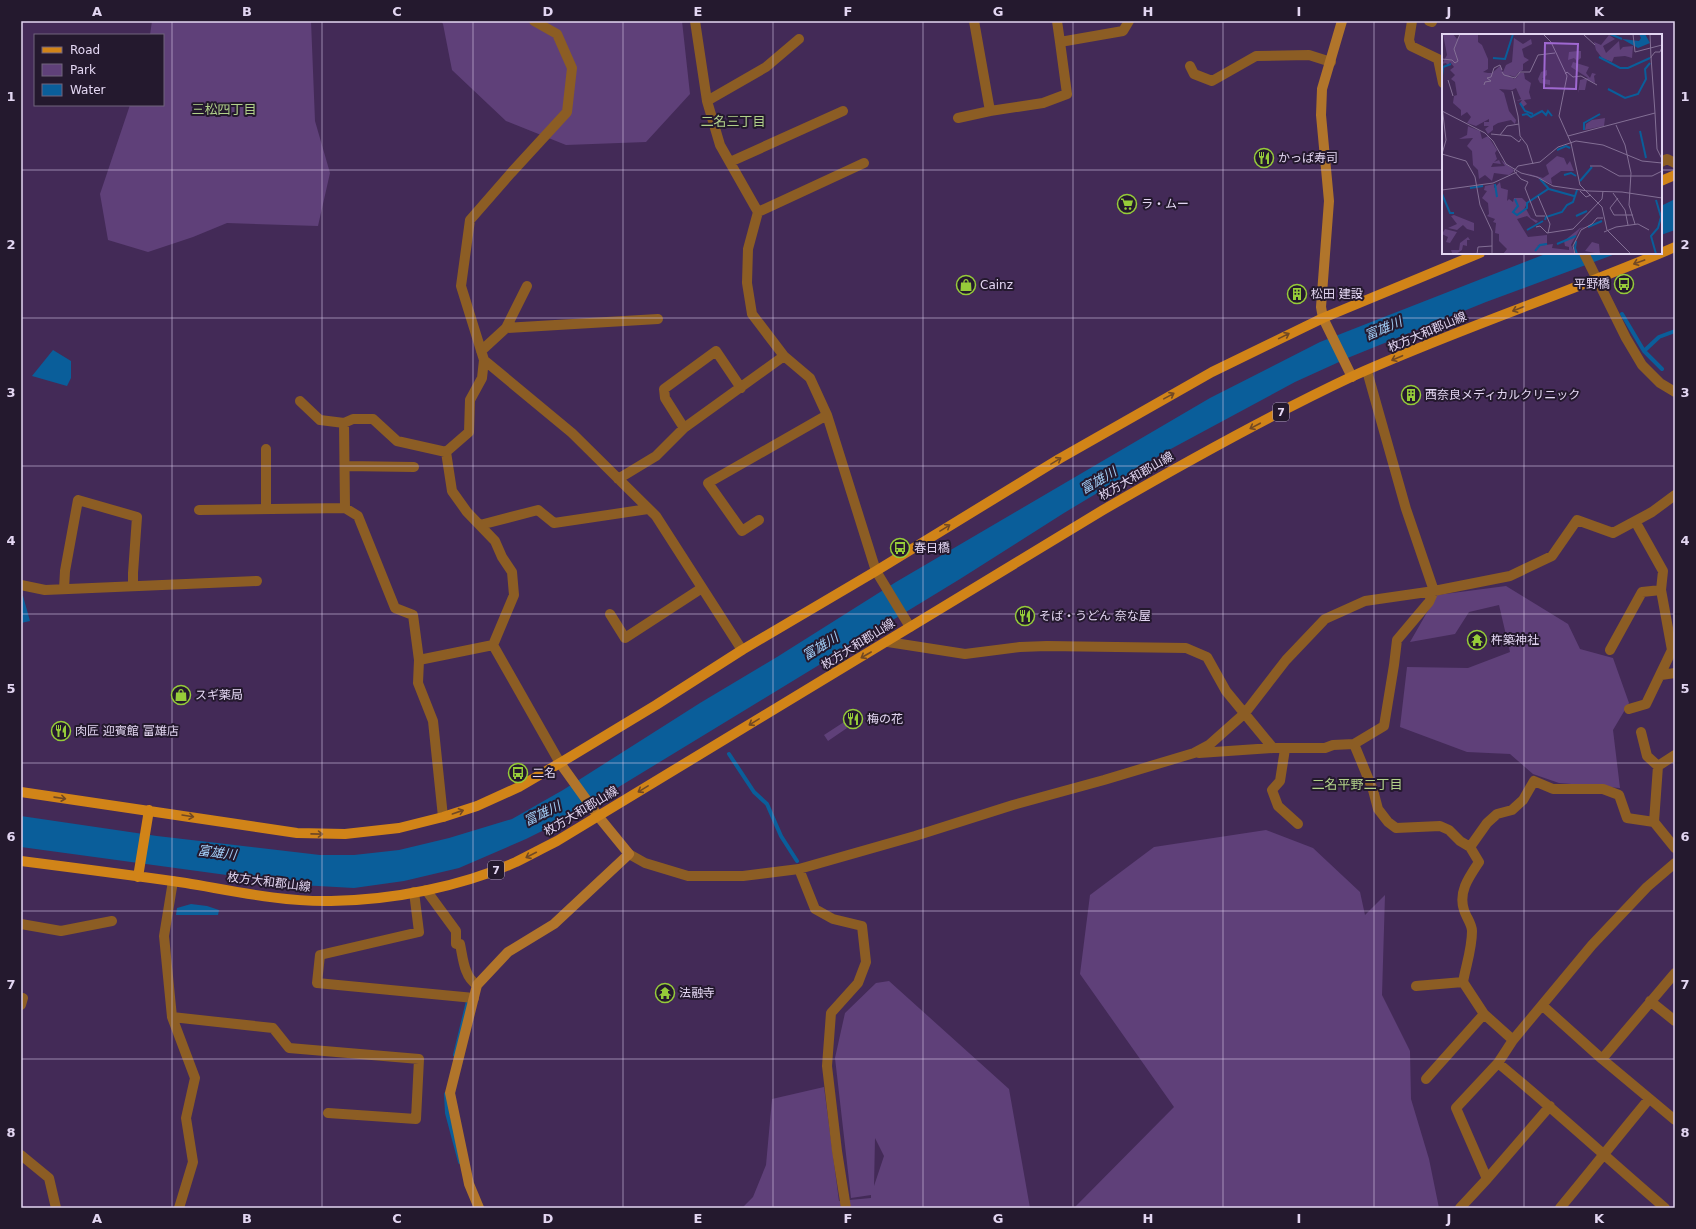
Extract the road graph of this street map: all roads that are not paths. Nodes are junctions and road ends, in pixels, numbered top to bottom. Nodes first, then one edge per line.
1 (534, 21) edge
2 (695, 21) edge
3 (974, 21) edge
4 (1057, 21) edge
5 (1129, 21) edge
6 (1342, 21) edge
7 (1412, 21) edge
8 (799, 39) dead end
9 (1060, 42) junction
10 (1330, 62) junction
11 (1190, 66) dead end
12 (1442, 78) edge
13 (707, 101) junction
14 (843, 111) dead end
15 (990, 111) junction
16 (958, 118) dead end
17 (730, 162) junction
18 (1662, 162) edge
19 (864, 163) dead end
20 (1675, 163) edge
21 (1675, 175) edge
22 (1662, 181) edge
23 (758, 212) junction
24 (1675, 248) edge
25 (1662, 252) edge
26 (1478, 254) edge
27 (1584, 254) edge
28 (1656, 254) edge
29 (1594, 274) junction
30 (527, 286) dead end
31 (658, 319) dead end
32 (1325, 322) junction
33 (506, 328) junction
34 (483, 356) junction
35 (784, 356) junction
36 (1367, 371) junction
37 (1349, 373) junction
38 (741, 388) junction
39 (1675, 392) edge
40 (300, 401) dead end
41 (826, 415) junction
42 (344, 423) junction
43 (684, 428) junction
44 (266, 449) dead end
45 (446, 452) junction
46 (345, 466) junction
47 (414, 467) dead end
48 (618, 479) junction
49 (1675, 495) edge
50 (345, 508) junction
51 (648, 508) junction
52 (266, 509) junction
53 (199, 510) dead end
54 (760, 520) dead end
55 (1635, 522) junction
56 (480, 525) junction
57 (876, 571) junction
58 (257, 581) dead end
59 (21, 585) edge
60 (134, 586) junction
61 (702, 588) junction
62 (64, 589) junction
63 (1661, 590) junction
64 (1434, 591) junction
65 (610, 614) dead end
66 (908, 623) junction
67 (888, 642) junction
68 (493, 645) junction
69 (742, 650) junction
70 (1610, 650) dead end
71 (419, 660) junction
72 (1675, 673) edge
73 (1661, 675) junction
74 (1629, 709) dead end
75 (1245, 713) junction
76 (1641, 732) dead end
77 (1354, 744) junction
78 (1273, 748) junction
79 (1285, 749) junction
80 (1194, 753) junction
81 (1675, 755) edge
82 (560, 763) junction
83 (1658, 766) junction
84 (21, 792) edge
85 (149, 810) junction
86 (596, 813) junction
87 (443, 817) junction
88 (1654, 822) junction
89 (1298, 824) dead end
90 (1470, 847) junction
91 (1675, 848) edge
92 (629, 854) junction
93 (21, 861) edge
94 (1675, 863) edge
95 (799, 869) junction
96 (138, 877) junction
97 (173, 881) junction
98 (426, 890) junction
99 (414, 892) junction
100 (112, 921) dead end
101 (21, 924) edge
102 (1675, 973) edge
103 (1463, 982) junction
104 (477, 985) junction
105 (1416, 986) dead end
106 (474, 998) junction
107 (1650, 1001) junction
108 (1543, 1006) junction
109 (1484, 1014) junction
110 (172, 1017) junction
111 (1675, 1021) edge
112 (1513, 1040) junction
113 (1602, 1059) junction
114 (1498, 1063) junction
115 (1426, 1079) dead end
116 (1649, 1099) junction
117 (1550, 1106) junction
118 (328, 1113) dead end
119 (1675, 1120) edge
120 (21, 1154) edge
121 (1602, 1154) junction
122 (1487, 1179) junction
123 (1661, 1207) edge
124 (56, 1208) edge
125 (179, 1208) edge
126 (479, 1208) edge
127 (846, 1208) edge
128 (1460, 1208) edge
129 (1560, 1208) edge

1 - 34 street
2 - 13 street
3 - 15 street
4 - 9 street
5 - 9 street
6 - 10 street
7 - 12 street
8 - 13 street
9 - 15 street
10 - 11 street
10 - 32 street
13 - 17 street
14 - 17 street
15 - 16 street
17 - 23 street
18 - 20 street
19 - 23 street
21 - 22 main road
23 - 35 street
24 -> 25 main road, 枚方大和郡山線 / 7
26 - 32 main road
27 - 29 street
28 -> 29 main road, 枚方大和郡山線 / 7
29 -> 36 main road, 枚方大和郡山線 / 7
29 - 39 street
30 - 33 street
31 - 33 street
32 - 37 street
57 -> 32 main road
33 - 34 street
34 - 45 street
34 - 48 street
35 - 38 street
35 - 41 street
36 - 37 main road, 枚方大和郡山線 / 7
36 - 64 street
37 -> 66 main road, 枚方大和郡山線 / 7
38 - 43 street
38 - 43 street
40 - 42 street
41 - 54 street
41 - 57 street
42 - 45 street
42 - 46 street
43 - 48 street
44 - 52 street
45 - 56 street
46 - 47 street
46 - 50 street
48 - 51 street
49 - 55 street
50 - 52 street
50 - 71 street
51 - 56 street
51 - 61 street
52 - 53 street
55 - 63 street
55 - 64 street
56 - 68 street
57 - 66 street
57 - 69 main road
58 - 60 street
59 - 62 street
60 - 62 street
60 - 62 street
61 - 65 street
61 - 69 street
63 - 70 street
63 - 73 street
64 - 75 street
64 - 77 street
66 - 67 main road, 枚方大和郡山線 / 7
67 - 75 street
67 -> 86 main road, 枚方大和郡山線 / 7
68 - 71 street
68 - 82 street
69 - 82 main road
71 - 87 street
72 - 73 street
73 - 74 street
75 - 78 street
75 - 80 street
76 - 83 street
77 - 79 street
77 - 90 street
78 - 79 street
78 - 80 street
79 - 89 street
80 - 95 street
81 - 83 street
82 - 86 street
87 -> 82 main road
83 - 88 street
84 -> 85 main road
85 -> 87 main road
85 - 96 main road
86 - 92 street
86 -> 98 main road, 枚方大和郡山線 / 7
88 - 90 street
88 - 91 street
90 - 103 street
92 - 95 street
92 - 104 street
93 - 96 main road, 枚方大和郡山線 / 7
94 - 108 street
95 - 127 street
96 - 97 main road, 枚方大和郡山線 / 7
97 - 99 main road, 枚方大和郡山線 / 7
97 - 110 street
98 - 99 main road, 枚方大和郡山線 / 7
98 - 104 street
99 - 106 street
100 - 101 street
102 - 107 street
103 - 105 street
103 - 109 street
104 - 106 street
106 - 126 street
107 - 111 street
107 - 113 street
108 - 112 street
108 - 113 street
109 - 112 street
109 - 115 street
110 - 118 street
110 - 125 street
112 - 114 street
113 - 116 street
114 - 117 street
114 - 122 street
116 - 119 street
116 - 121 street
117 - 121 street
117 - 122 street
120 - 124 street
121 - 123 street
121 - 129 street
122 - 128 street

